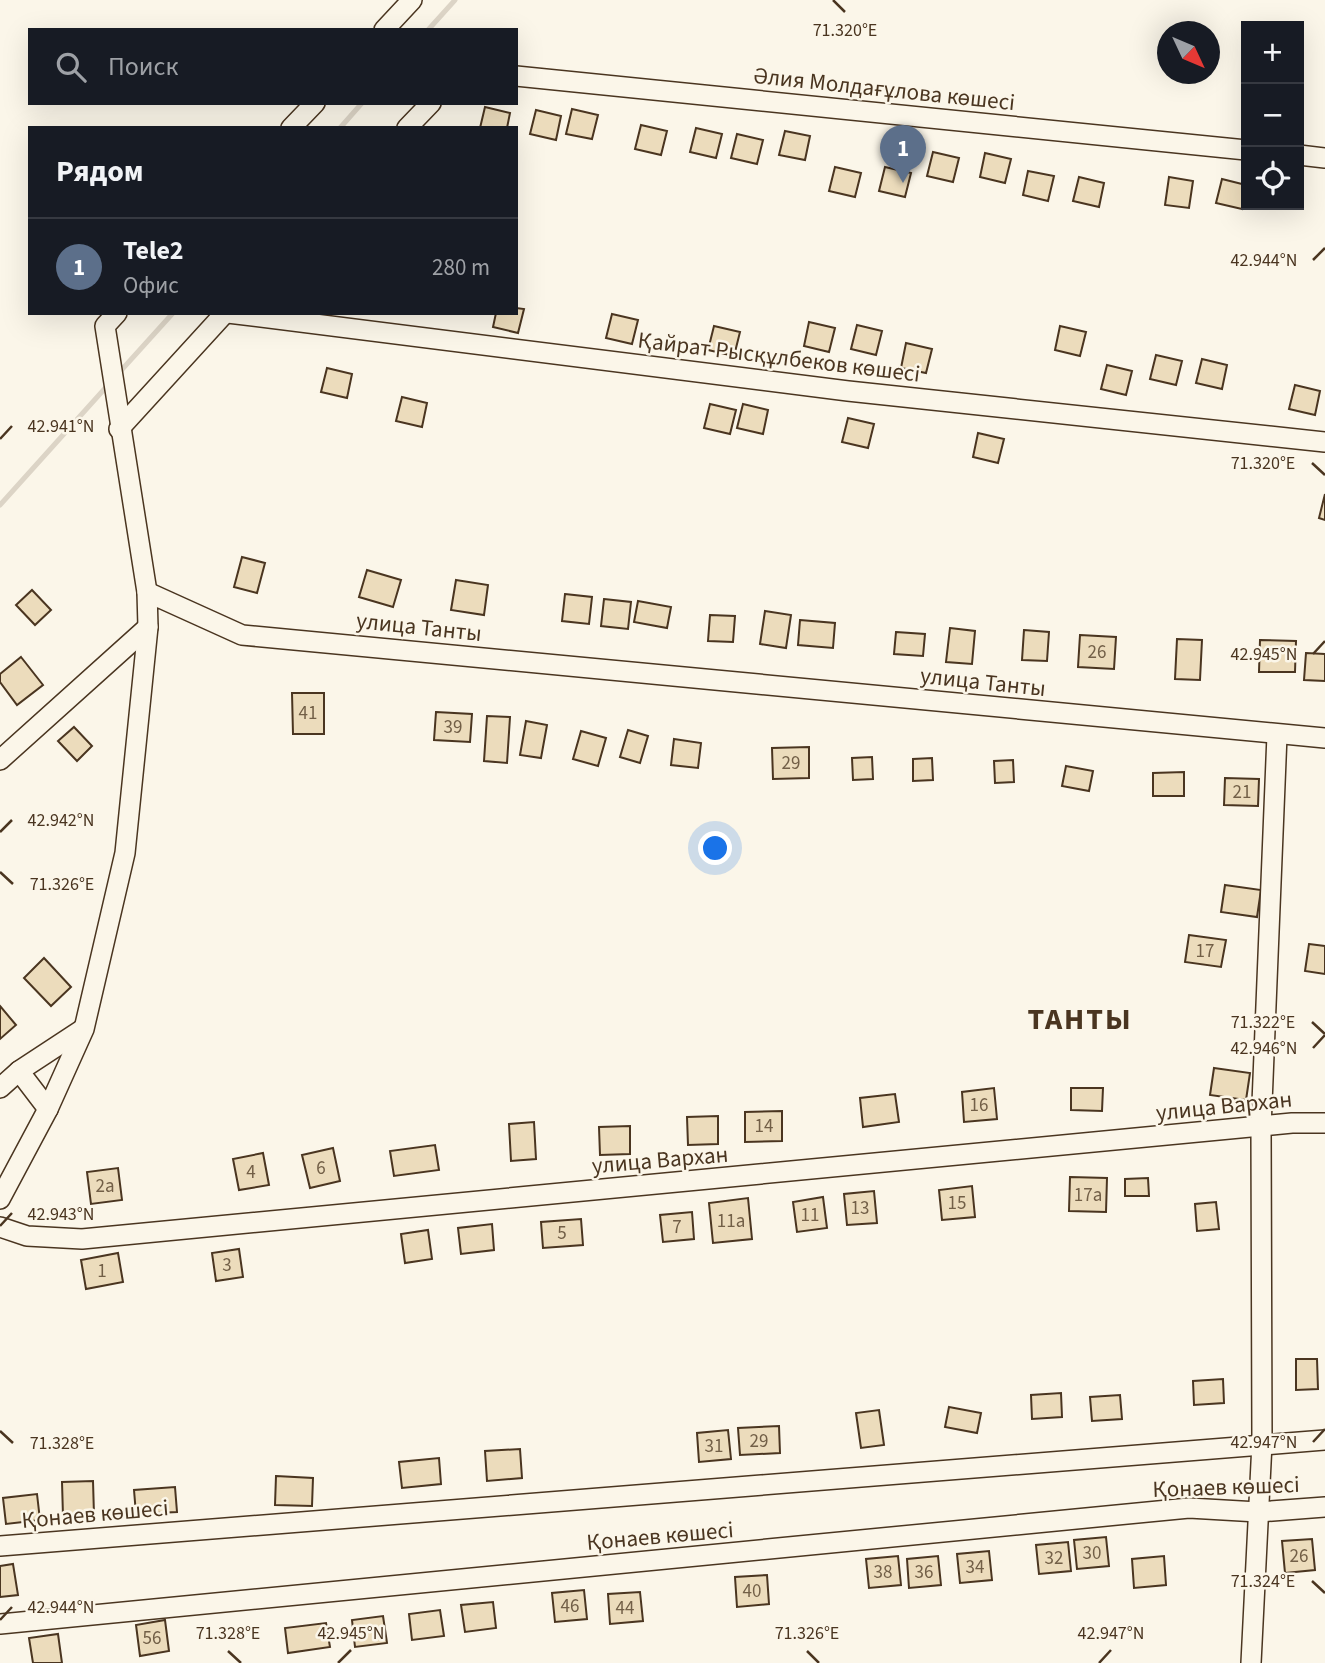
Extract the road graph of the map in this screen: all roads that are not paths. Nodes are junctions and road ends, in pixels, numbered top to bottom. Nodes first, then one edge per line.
1 (412, 0) edge
2 (386, 28) edge
3 (518, 76) edge
4 (312, 105) edge
5 (429, 105) edge
6 (294, 126) edge
7 (409, 126) edge
8 (1241, 149) edge
9 (1304, 156) edge
10 (1325, 158) edge
11 (224, 315) edge
12 (242, 315) edge
13 (111, 320) edge
14 (119, 429) junction
15 (1325, 442) edge
16 (147, 592) junction
17 (148, 627) junction
18 (1277, 735) junction
19 (1325, 738) edge
20 (0, 760) edge
21 (83, 1029) junction
22 (19, 1071) junction
23 (0, 1088) edge
24 (48, 1109) junction
25 (1325, 1123) edge
26 (1261, 1128) junction
27 (0, 1199) edge
28 (0, 1227) edge
29 (1325, 1440) edge
30 (1262, 1443) junction
31 (1325, 1507) edge
32 (1258, 1512) junction
33 (0, 1546) edge
34 (0, 1624) edge
35 (1251, 1663) edge

1 - 2 street
3 - 8 street, Әлия Молдағұлова көшесі
4 - 6 street
5 - 7 street
9 - 10 street
11 - 14 street, Қайрат Рысқұлбеков көшесі
12 - 15 street, Қайрат Рысқұлбеков көшесі
13 - 14 street
14 - 16 street
16 - 17 street
16 - 18 street, улица Танты
17 - 20 street
17 - 21 street
18 - 19 street, улица Танты
18 - 26 street
21 - 22 street
21 - 24 street
22 - 23 street
22 - 24 street
24 - 27 street
25 - 26 street, улица Вархан
26 - 28 street, улица Вархан
26 - 30 street
29 - 30 street, Қонаев көшесі
30 - 32 street
30 - 33 street, Қонаев көшесі
31 - 32 street, Қонаев көшесі
32 - 34 street, Қонаев көшесі
32 - 35 street

